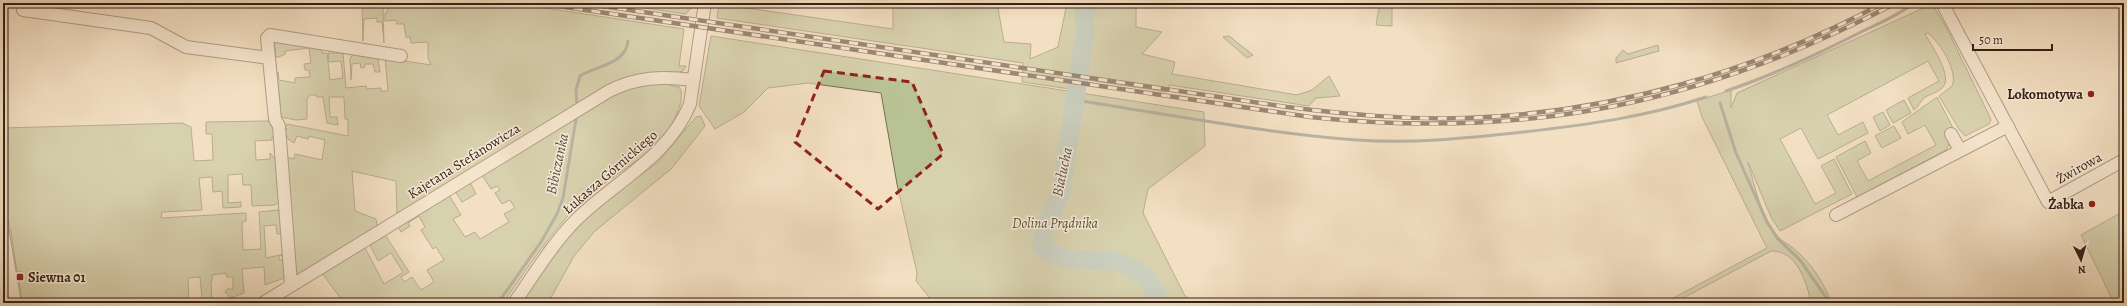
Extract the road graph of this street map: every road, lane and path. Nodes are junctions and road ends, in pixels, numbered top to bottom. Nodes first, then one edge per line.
1 (705, 3) edge
2 (1942, 3) edge
3 (23, 10) dead end
4 (402, 56) dead end
5 (269, 58) junction
6 (693, 80) junction
7 (2008, 126) junction
8 (1951, 134) dead end
9 (1960, 150) junction
10 (2124, 160) edge
11 (1836, 215) dead end
12 (3, 233) edge
13 (291, 284) junction
14 (15, 303) edge
15 (263, 303) edge
16 (514, 303) edge

1 - 6 street, Łukasza Górnickiego
2 - 7 street
3 - 5 street
4 - 5 street
5 - 13 street
6 - 13 street, Kajetana Stefanowicza
6 - 16 street, Łukasza Górnickiego
7 - 9 street
7 - 10 street, Żwirowa
8 - 9 street
9 - 11 street
12 - 14 street
13 - 15 street, Kajetana Stefanowicza

